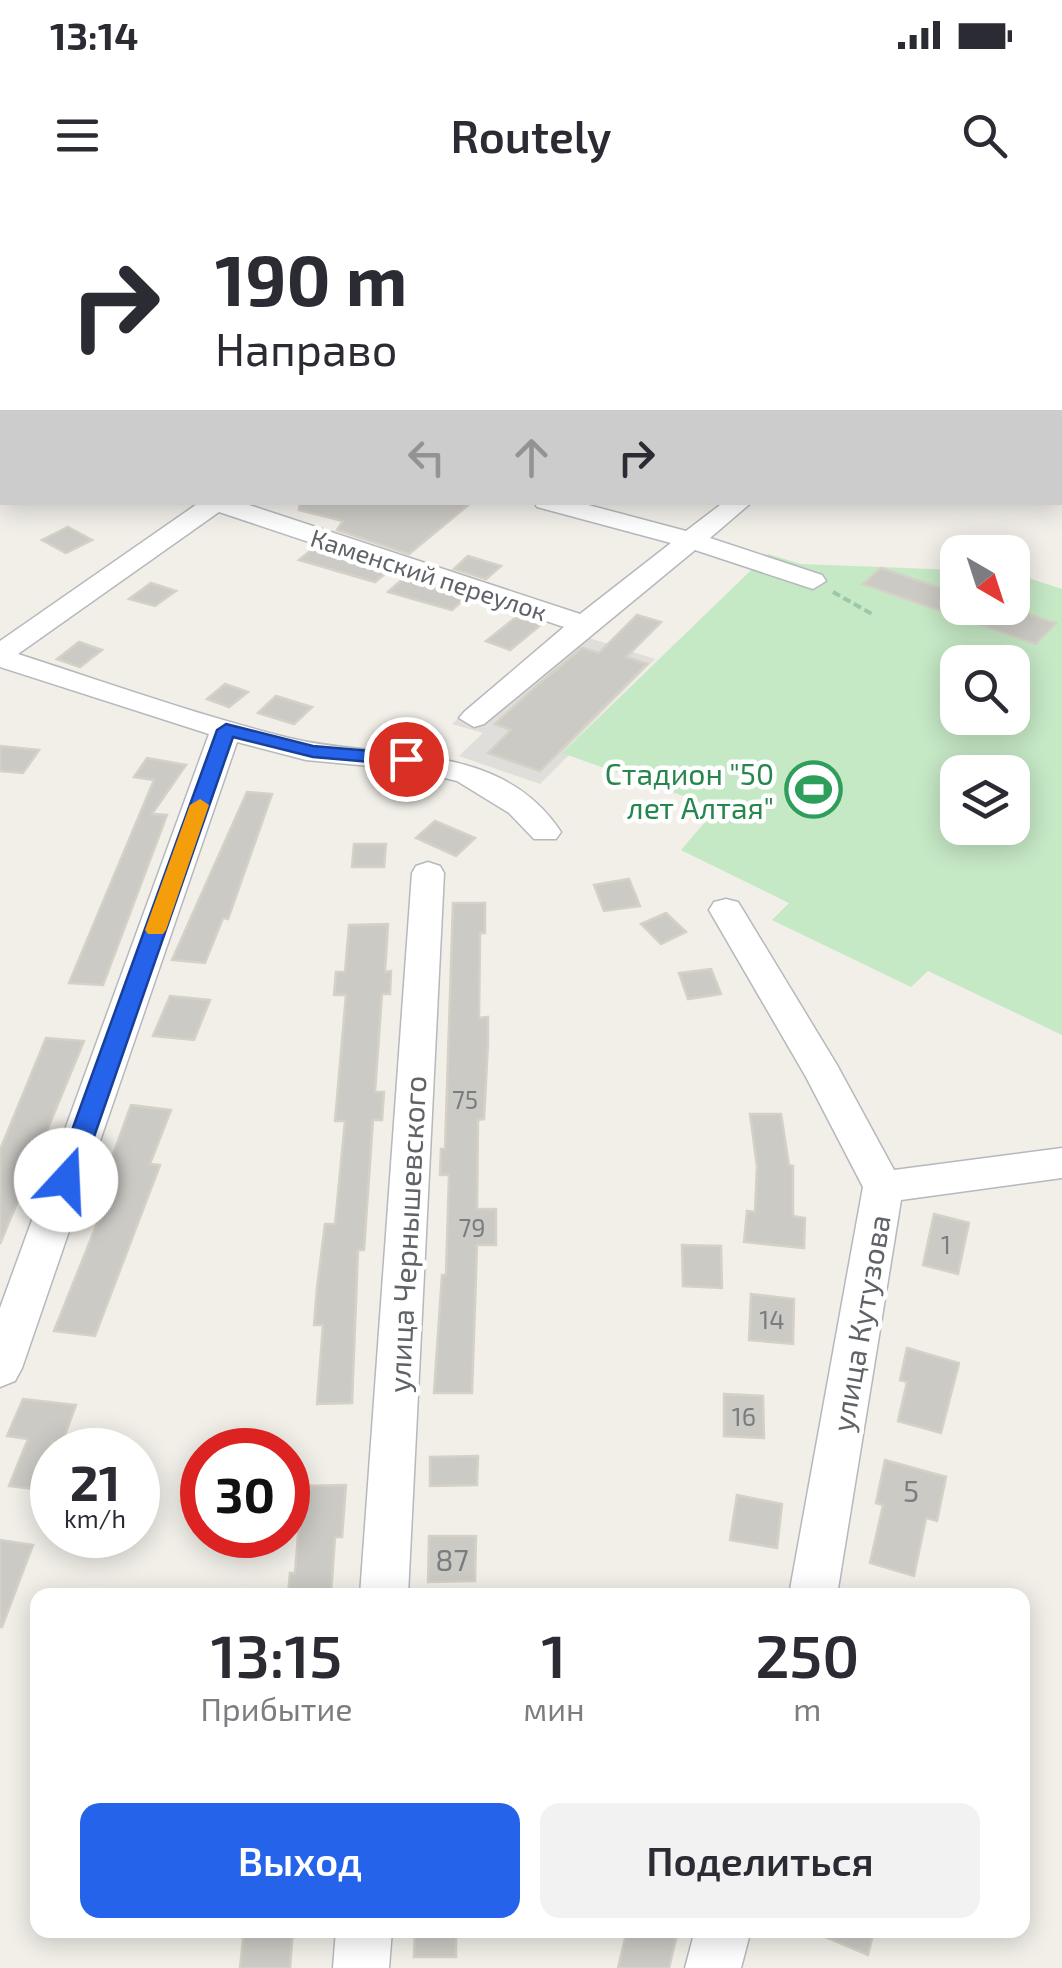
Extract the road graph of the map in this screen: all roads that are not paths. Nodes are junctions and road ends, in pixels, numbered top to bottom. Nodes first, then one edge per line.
1 (214, 505) edge
2 (223, 505) edge
3 (558, 505) edge
4 (736, 505) edge
5 (693, 540) junction
6 (812, 581) road end
7 (586, 625) junction
8 (0, 656) edge
9 (474, 718) dead end
10 (226, 730) junction
11 (545, 832) dead end
12 (428, 873) dead end
13 (726, 910) dead end
14 (1062, 1163) edge
15 (883, 1187) junction
16 (0, 1368) edge
17 (384, 1588) edge
18 (814, 1588) edge
19 (363, 1938) edge
20 (722, 1938) edge
21 (361, 1968) edge
22 (713, 1968) edge

1 - 8 street
2 - 7 street, Каменский переулок
3 - 5 street
4 - 5 street
5 - 6 street
5 - 7 street
7 - 9 street
8 - 10 street
10 - 11 street
10 - 16 street
12 - 17 street, улица Чернышевского
13 - 15 street, улица Кутузова
14 - 15 street
15 - 18 street, улица Кутузова
19 - 21 street
20 - 22 street

